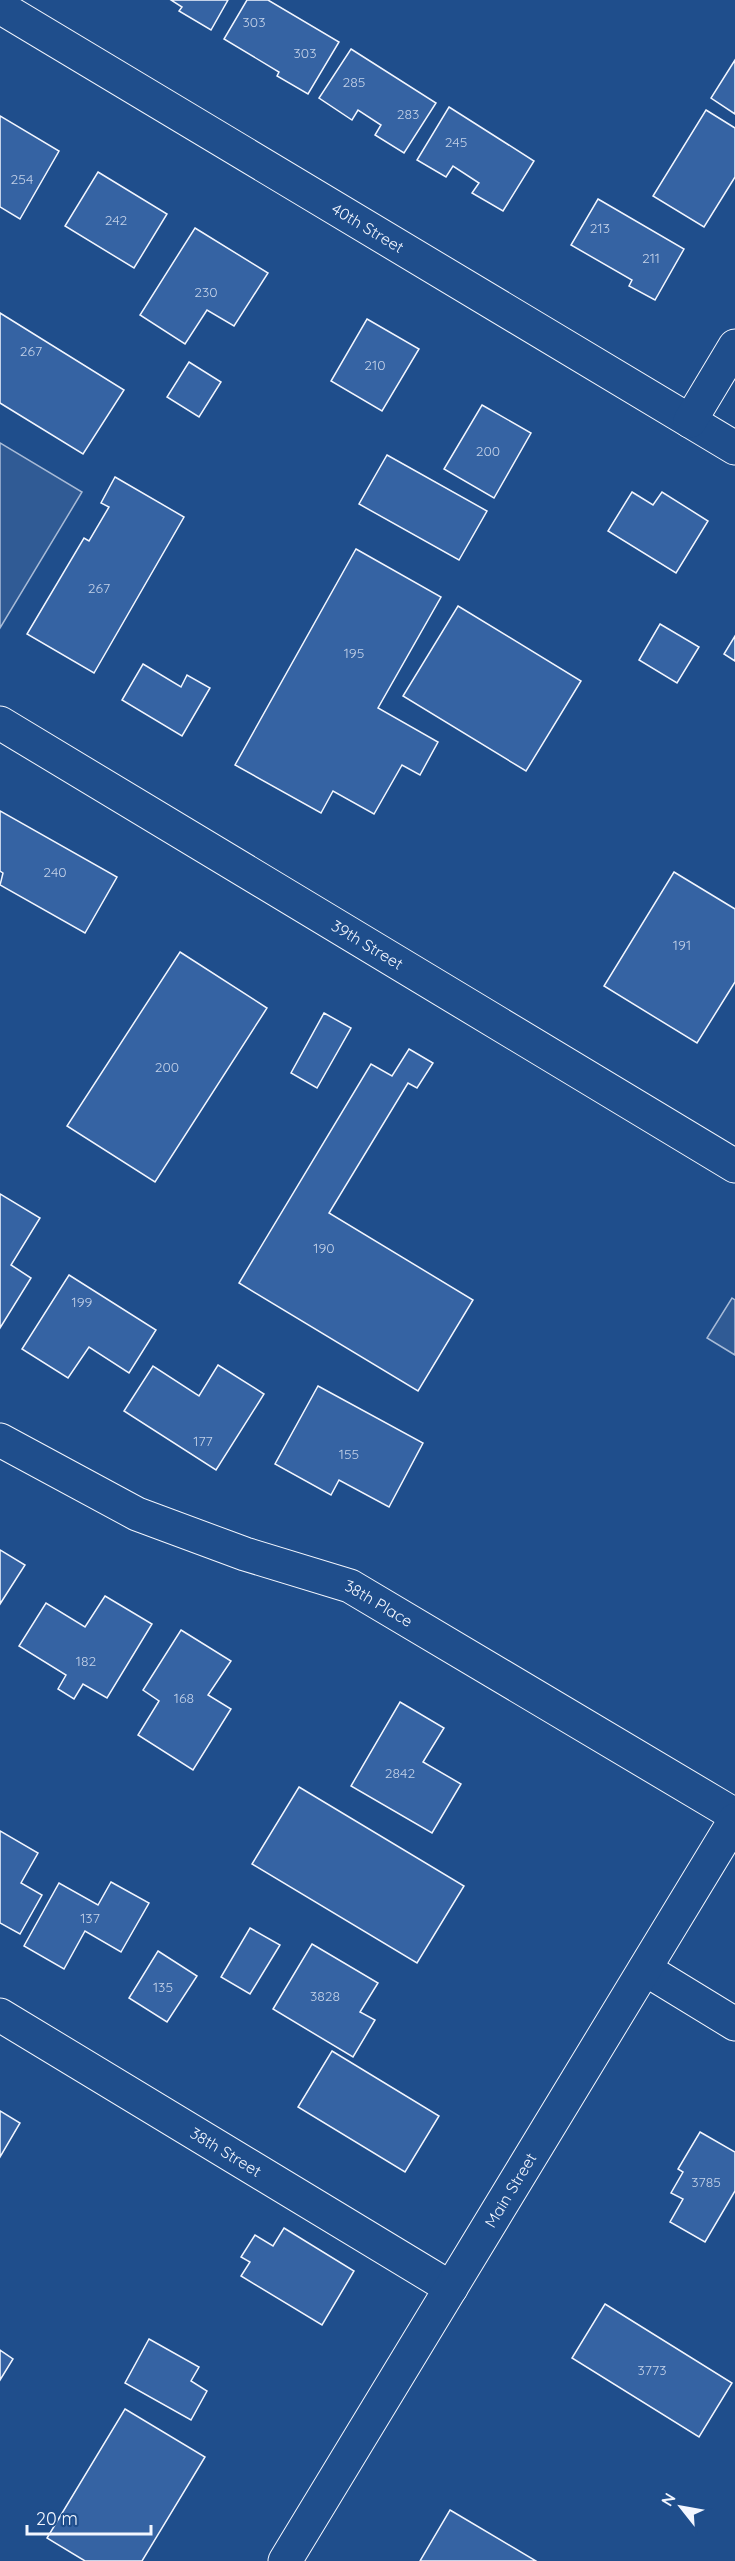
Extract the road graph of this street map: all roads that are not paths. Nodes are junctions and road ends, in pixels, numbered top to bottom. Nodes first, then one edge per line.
1 (0, 7) edge
2 (735, 346) edge
3 (690, 421) junction
4 (735, 448) edge
5 (0, 723) edge
6 (735, 1166) edge
7 (0, 1440) edge
8 (735, 1815) edge
9 (735, 1820) edge
10 (645, 1969) junction
11 (0, 2015) edge
12 (735, 2024) edge
13 (451, 2288) junction
14 (285, 2561) edge

1 - 3 street, 40th Street
2 - 3 street
3 - 4 street, 40th Street
5 - 6 street, 39th Street
7 - 8 street, 38th Place
9 - 10 street, Main Street
10 - 12 street
10 - 13 street, Main Street
11 - 13 street, 38th Street
13 - 14 street, Main Street

